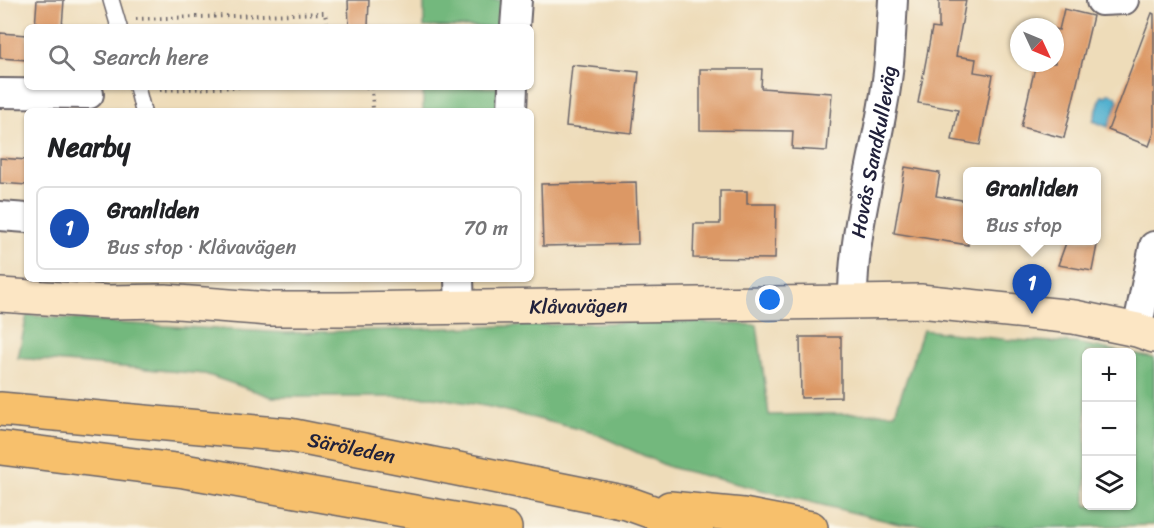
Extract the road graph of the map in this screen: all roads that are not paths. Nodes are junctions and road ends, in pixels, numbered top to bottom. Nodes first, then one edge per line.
1 (111, 0) edge
2 (517, 0) edge
3 (893, 0) edge
4 (1124, 0) edge
5 (1101, 1) edge
6 (118, 23) edge
7 (515, 24) edge
8 (138, 90) edge
9 (513, 90) edge
10 (0, 93) edge
11 (90, 94) dead end
12 (142, 108) edge
13 (512, 108) edge
14 (0, 216) edge
15 (24, 218) edge
16 (1154, 246) edge
17 (459, 293) edge
18 (0, 296) edge
19 (853, 303) junction
20 (1145, 333) edge
21 (0, 409) edge
22 (0, 448) edge
23 (356, 501) junction
24 (627, 503) junction
25 (400, 528) edge
26 (506, 528) edge
27 (697, 528) edge
28 (811, 528) edge

1 - 6 lane
2 - 7 street
3 - 19 street, Hovås Sandkulleväg
4 - 5 street
8 - 12 lane
9 - 13 street
10 - 11 street
14 - 15 street
16 - 20 street
17 - 18 street, Klåvavägen
17 - 19 street, Klåvavägen
19 - 20 street, Klåvavägen
21 - 24 main road, Säröleden
22 - 23 main road
23 - 25 main road
23 - 26 main road
24 - 27 main road, Säröleden
24 - 28 main road

